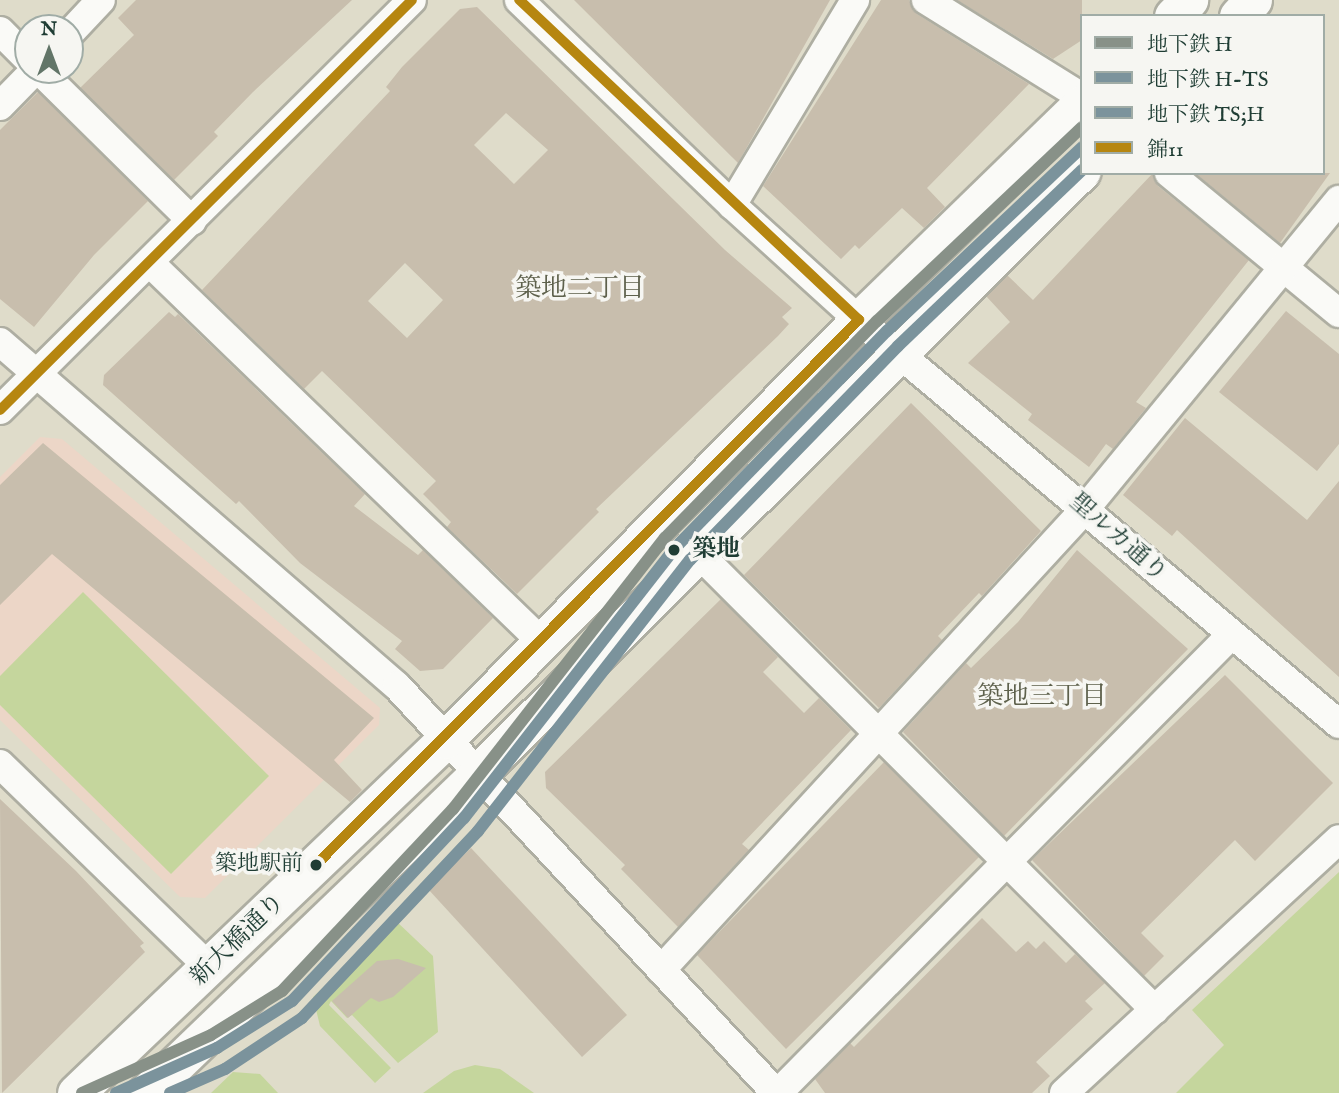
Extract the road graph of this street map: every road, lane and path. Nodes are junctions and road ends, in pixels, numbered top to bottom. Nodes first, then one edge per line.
1 (101, 0) edge
2 (412, 0) edge
3 (519, 0) edge
4 (855, 0) edge
5 (926, 0) edge
6 (1189, 0) edge
7 (1253, 0) edge
8 (1175, 14) edge
9 (1240, 14) edge
10 (84, 18) edge
11 (0, 31) edge
12 (14, 45) edge
13 (23, 84) edge
14 (51, 84) edge
15 (1080, 96) edge
16 (1080, 105) edge
17 (0, 106) edge
18 (1080, 173) edge
19 (1171, 175) edge
20 (1339, 200) edge
21 (732, 205) junction
22 (192, 221) junction
23 (150, 262) junction
24 (1284, 267) junction
25 (1339, 313) edge
26 (859, 320) junction
27 (0, 342) edge
28 (897, 353) junction
29 (36, 374) junction
30 (0, 410) edge
31 (1086, 509) junction
32 (698, 553) junction
33 (1231, 635) junction
34 (542, 643) junction
35 (1339, 724) edge
36 (878, 733) junction
37 (444, 740) junction
38 (0, 764) edge
39 (477, 774) junction
40 (1339, 839) edge
41 (1007, 862) junction
42 (210, 968) junction
43 (661, 970) junction
44 (1155, 1010) junction
45 (76, 1093) edge
46 (146, 1093) edge
47 (777, 1093) edge
48 (1064, 1093) edge

1 - 10 street
2 - 22 street
3 - 21 street, 聖ルカ通り
4 - 21 street
5 - 15 street
6 - 8 main road
7 - 9 main road
11 - 12 street
13 - 17 street
14 - 22 street
16 - 26 main road, 新大橋通り
18 - 28 main road, 新大橋通り
19 - 24 street
20 - 24 street
21 - 26 street, 聖ルカ通り
22 - 23 street
23 - 29 street
23 - 34 street
24 - 25 street
24 - 31 street
26 - 28 street, 聖ルカ通り
26 - 34 main road, 新大橋通り
27 - 29 street
28 - 31 street, 聖ルカ通り
28 - 32 main road, 新大橋通り
29 - 30 street
29 - 37 street
31 - 33 street, 聖ルカ通り
31 - 36 street
32 - 36 street
32 - 39 main road, 新大橋通り
33 - 35 street, 聖ルカ通り
33 - 41 street
34 - 37 main road, 新大橋通り
36 - 41 street
36 - 43 street
37 - 39 street
37 - 42 main road, 新大橋通り
38 - 42 street
39 - 43 street
39 - 46 main road, 新大橋通り
40 - 44 street
41 - 44 street
41 - 47 street
42 - 45 main road, 新大橋通り
43 - 47 street
44 - 48 street

